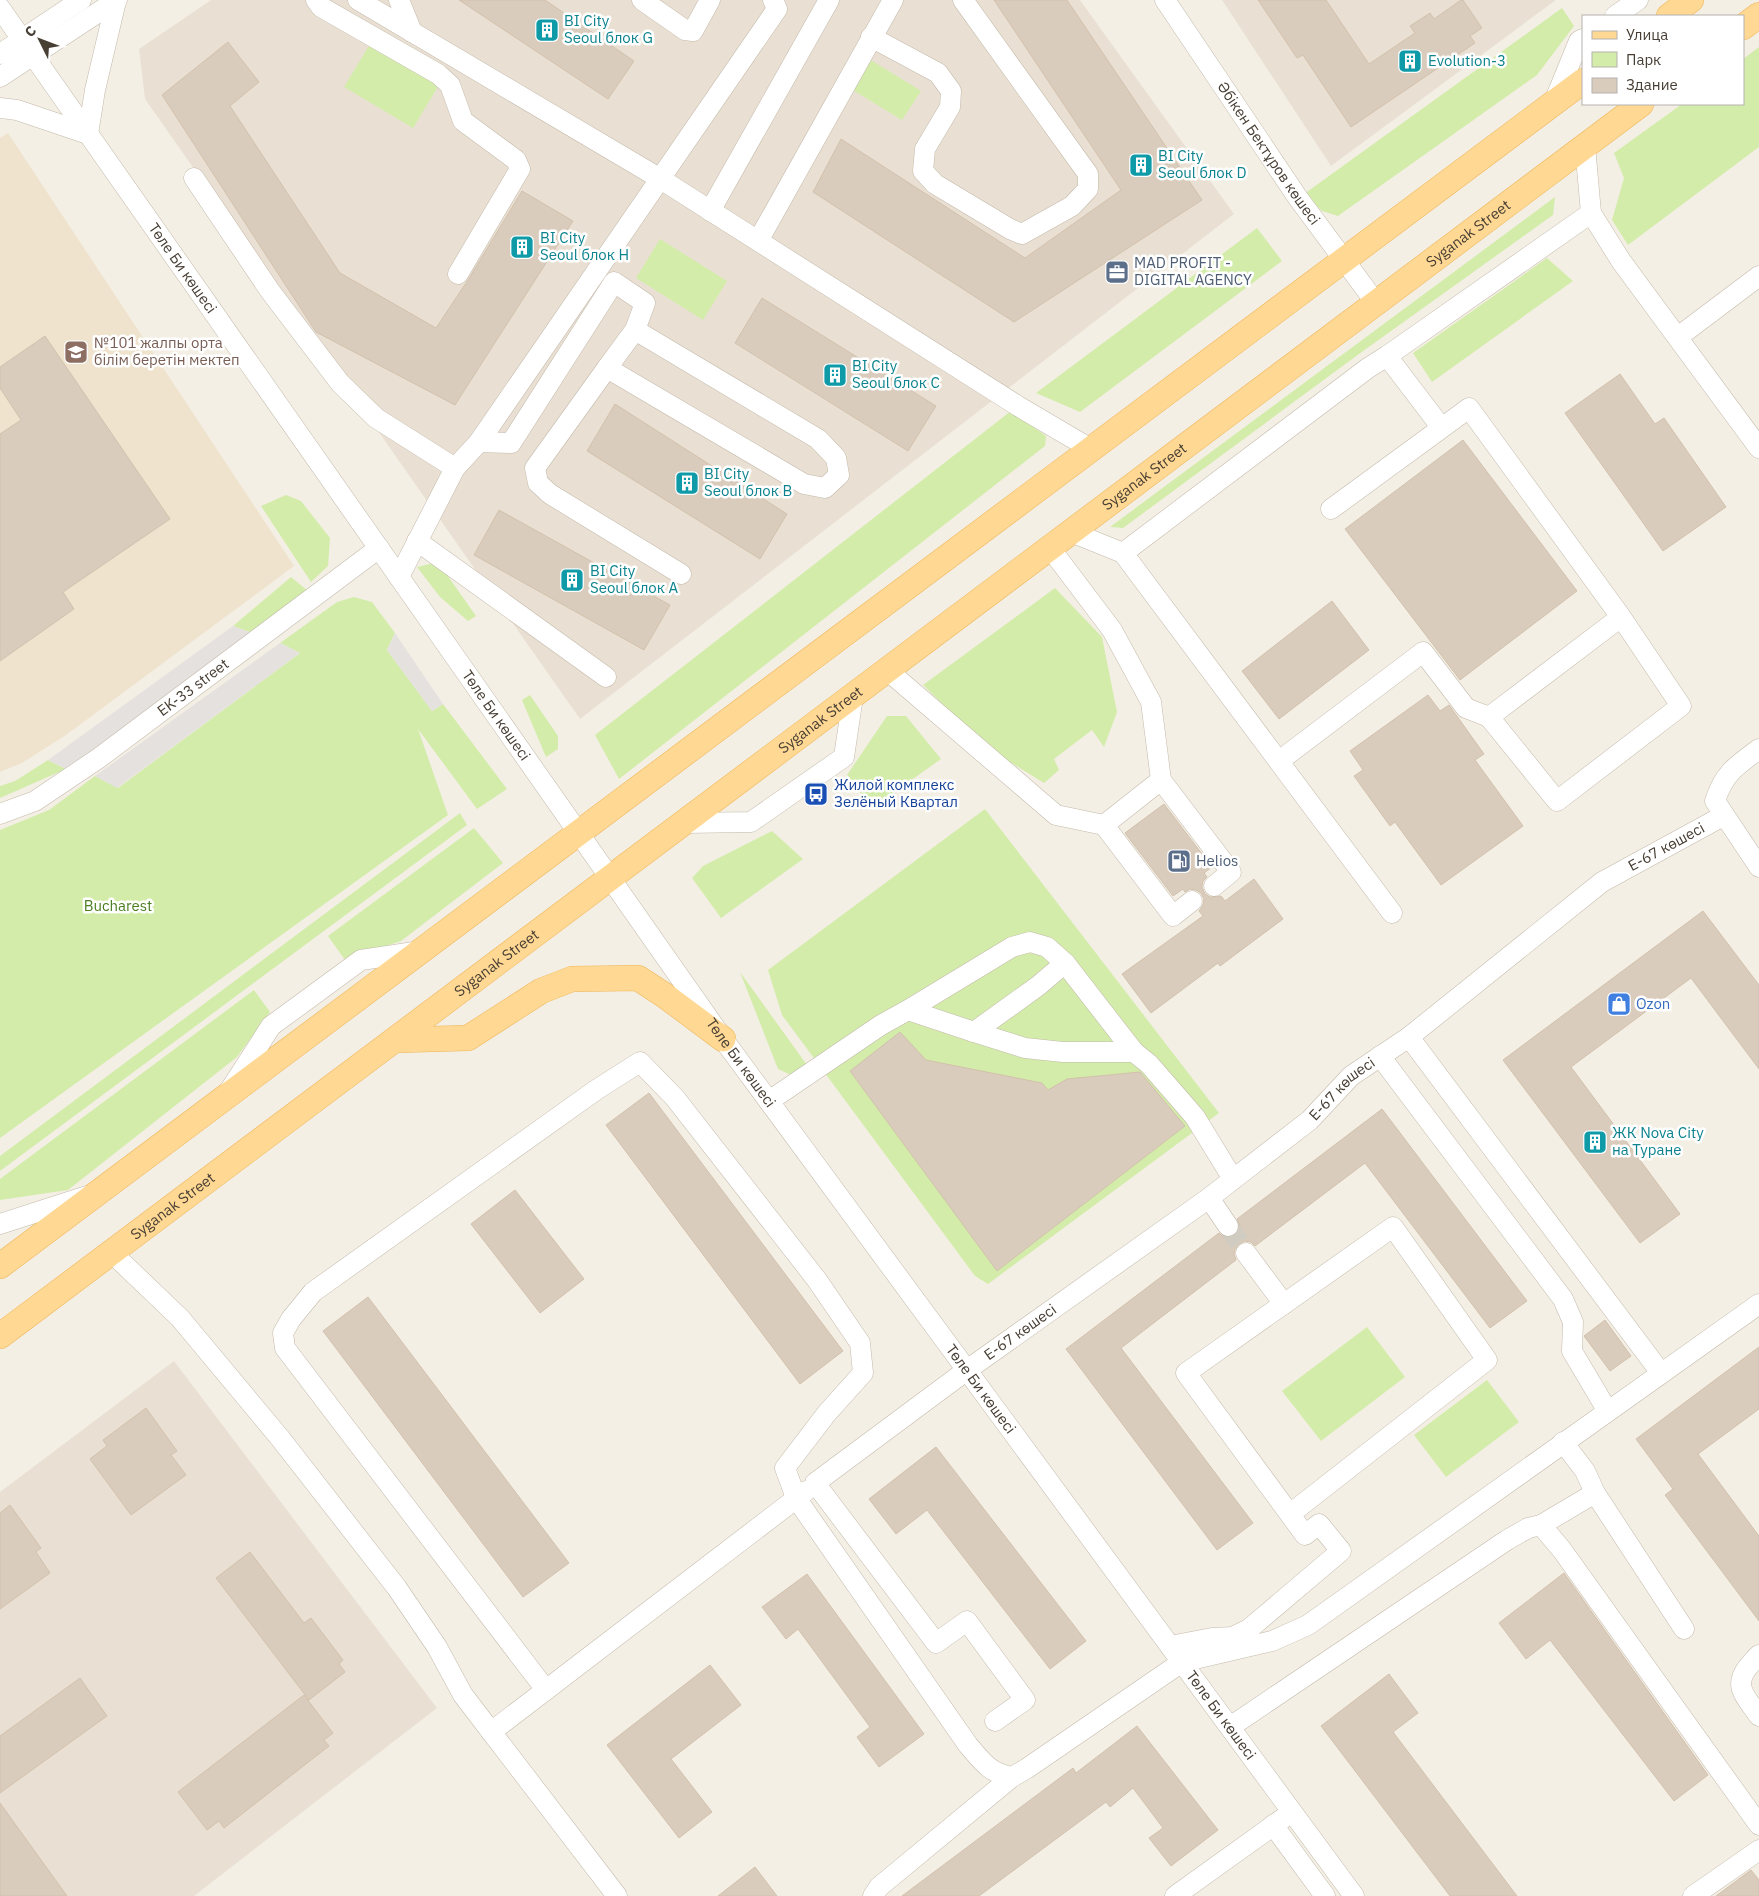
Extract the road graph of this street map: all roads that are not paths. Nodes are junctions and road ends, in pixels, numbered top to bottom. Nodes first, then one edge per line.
1 (81, 0) edge
2 (117, 0) edge
3 (316, 0) edge
4 (358, 0) edge
5 (400, 0) edge
6 (642, 0) edge
7 (710, 0) edge
8 (773, 0) edge
9 (829, 0) edge
10 (893, 0) edge
11 (963, 0) edge
12 (1164, 0) edge
13 (1638, 0) edge
14 (1691, 0) edge
15 (0, 8) edge
16 (1616, 15) edge
17 (1670, 15) edge
18 (1759, 15) edge
19 (1744, 26) edge
20 (412, 32) junction
21 (870, 37) junction
22 (21, 39) junction
23 (1582, 40) edge
24 (0, 54) edge
25 (33, 56) junction
26 (0, 77) edge
27 (1582, 82) edge
28 (1554, 102) junction
29 (1640, 105) edge
30 (0, 108) edge
31 (88, 134) junction
32 (1585, 146) junction
33 (194, 178) dead end
34 (659, 178) junction
35 (710, 211) junction
36 (1591, 213) junction
37 (758, 241) junction
38 (1344, 260) junction
39 (458, 274) dead end
40 (1759, 276) edge
41 (1376, 303) junction
42 (635, 330) junction
43 (1678, 337) junction
44 (1387, 356) junction
45 (607, 368) junction
46 (1441, 427) junction
47 (478, 442) junction
48 (1759, 448) edge
49 (1091, 449) junction
50 (455, 468) junction
51 (1331, 509) dead end
52 (1071, 532) junction
53 (417, 541) junction
54 (379, 548) junction
55 (1050, 548) junction
56 (1123, 553) junction
57 (681, 574) dead end
58 (399, 577) junction
59 (1621, 618) junction
60 (887, 670) junction
61 (606, 677) dead end
62 (853, 696) junction
63 (1489, 716) junction
64 (1759, 748) edge
65 (1279, 761) junction
66 (1161, 780) junction
67 (0, 814) edge
68 (1723, 816) junction
69 (685, 823) junction
70 (1104, 825) junction
71 (579, 833) junction
72 (1759, 867) edge
73 (612, 878) junction
74 (1214, 886) dead end
75 (1192, 902) dead end
76 (1392, 913) dead end
77 (1065, 963) junction
78 (908, 1010) junction
79 (974, 1032) junction
80 (1409, 1037) junction
81 (723, 1039) junction
82 (396, 1040) junction
83 (1134, 1052) junction
84 (1380, 1056) junction
85 (769, 1101) junction
86 (1233, 1178) junction
87 (99, 1192) junction
88 (1208, 1198) junction
89 (0, 1224) edge
90 (1228, 1226) tunnel mouth
91 (111, 1252) junction
92 (1246, 1253) tunnel mouth
93 (0, 1266) edge
94 (1284, 1304) junction
95 (1759, 1304) edge
96 (0, 1336) edge
97 (967, 1370) junction
98 (1660, 1373) junction
99 (1607, 1410) junction
100 (1563, 1442) junction
101 (815, 1483) junction
102 (1595, 1493) junction
103 (796, 1498) junction
104 (1290, 1514) junction
105 (1541, 1525) junction
106 (1684, 1629) dead end
107 (1170, 1646) junction
108 (1759, 1655) edge
109 (1182, 1662) junction
110 (546, 1690) junction
111 (1759, 1716) edge
112 (995, 1721) dead end
113 (1230, 1727) junction
114 (491, 1732) junction
115 (1012, 1777) junction
116 (1292, 1812) junction
117 (1273, 1825) junction
118 (1759, 1825) edge
119 (1759, 1850) edge
120 (617, 1896) edge
121 (873, 1896) edge
122 (1175, 1896) edge
123 (1325, 1896) edge
124 (1354, 1896) edge
125 (1693, 1896) edge

1 - 22 street
2 - 25 street
2 - 31 street
3 - 39 street
4 - 20 street
5 - 20 street
6 - 7 street
8 - 34 street
9 - 35 street
10 - 21 street
11 - 21 street
12 - 38 street, Әбікен Бектұров көшесі
13 - 16 street
14 - 17 main road
15 - 22 street, Төле Би көшесі
18 - 19 main road
20 - 34 street
21 - 37 street
22 - 24 street
22 - 25 street, Төле Би көшесі
23 - 28 street
25 - 26 street
25 - 31 street, Төле Би көшесі
27 - 28 main road
28 - 38 main road
29 - 32 main road, Syganak Street
30 - 31 street
31 - 54 street, Төле Би көшесі
32 - 36 street
32 - 41 main road, Syganak Street
33 - 50 street
34 - 35 street
34 - 47 street
35 - 37 street
36 - 43 street
36 - 44 street
37 - 49 street
38 - 41 street, Әбікен Бектұров көшесі
38 - 49 main road
40 - 43 street
41 - 52 main road, Syganak Street
42 - 45 street
42 - 45 street
42 - 47 street
43 - 48 street
44 - 46 street
44 - 56 street
45 - 57 street
46 - 51 street
46 - 59 street
47 - 50 street
49 - 71 main road
50 - 53 street
52 - 55 main road, Syganak Street
52 - 56 street
53 - 58 street
53 - 61 street
54 - 58 street, Төле Би көшесі
54 - 67 street, EK-33 street
55 - 60 main road, Syganak Street
55 - 66 street
56 - 65 street
58 - 71 street, Төле Би көшесі
59 - 63 street
59 - 63 street
60 - 62 main road, Syganak Street
60 - 70 street
62 - 69 main road, Syganak Street
62 - 69 street
63 - 65 street
64 - 68 street
65 - 76 street
66 - 70 street
66 - 74 street
68 - 72 street
68 - 80 street, Е-67 көшесі
69 - 73 main road, Syganak Street
70 - 75 street
71 - 73 street, Төле Би көшесі
71 - 87 main road
73 - 81 street, Төле Би көшесі
73 - 82 main road, Syganak Street
77 - 78 street
77 - 79 street
77 - 83 street
78 - 79 street
78 - 85 street
79 - 83 street
80 - 84 street, Е-67 көшесі
80 - 98 street
81 - 82 main road
81 - 85 street, Төле Би көшесі
82 - 91 main road, Syganak Street
83 - 86 street
84 - 86 street, Е-67 көшесі
84 - 99 street
85 - 97 street, Төле Би көшесі
86 - 88 street, Е-67 көшесі
87 - 89 street
87 - 93 main road
88 - 90 street
88 - 97 street, Е-67 көшесі
91 - 96 main road, Syganak Street
91 - 114 street
92 - 94 street
94 - 104 street
94 - 104 street
95 - 98 street
97 - 101 street, Е-67 көшесі
97 - 107 street, Төле Би көшесі
98 - 99 street
99 - 100 street
100 - 102 street
100 - 109 street
101 - 103 street, Е-67 көшесі
101 - 112 street
102 - 105 street
102 - 106 street
103 - 110 street, Е-67 көшесі
103 - 110 street
103 - 115 street
104 - 107 street
105 - 113 street
105 - 118 street
107 - 109 street, Төле Би көшесі
108 - 111 street
109 - 113 street, Төле Би көшесі
109 - 115 street
110 - 114 street, Е-67 көшесі
113 - 116 street, Төле Би көшесі
114 - 120 street
115 - 121 street
116 - 117 street
116 - 124 street, Төле Би көшесі
117 - 122 street
117 - 123 street
119 - 125 street

